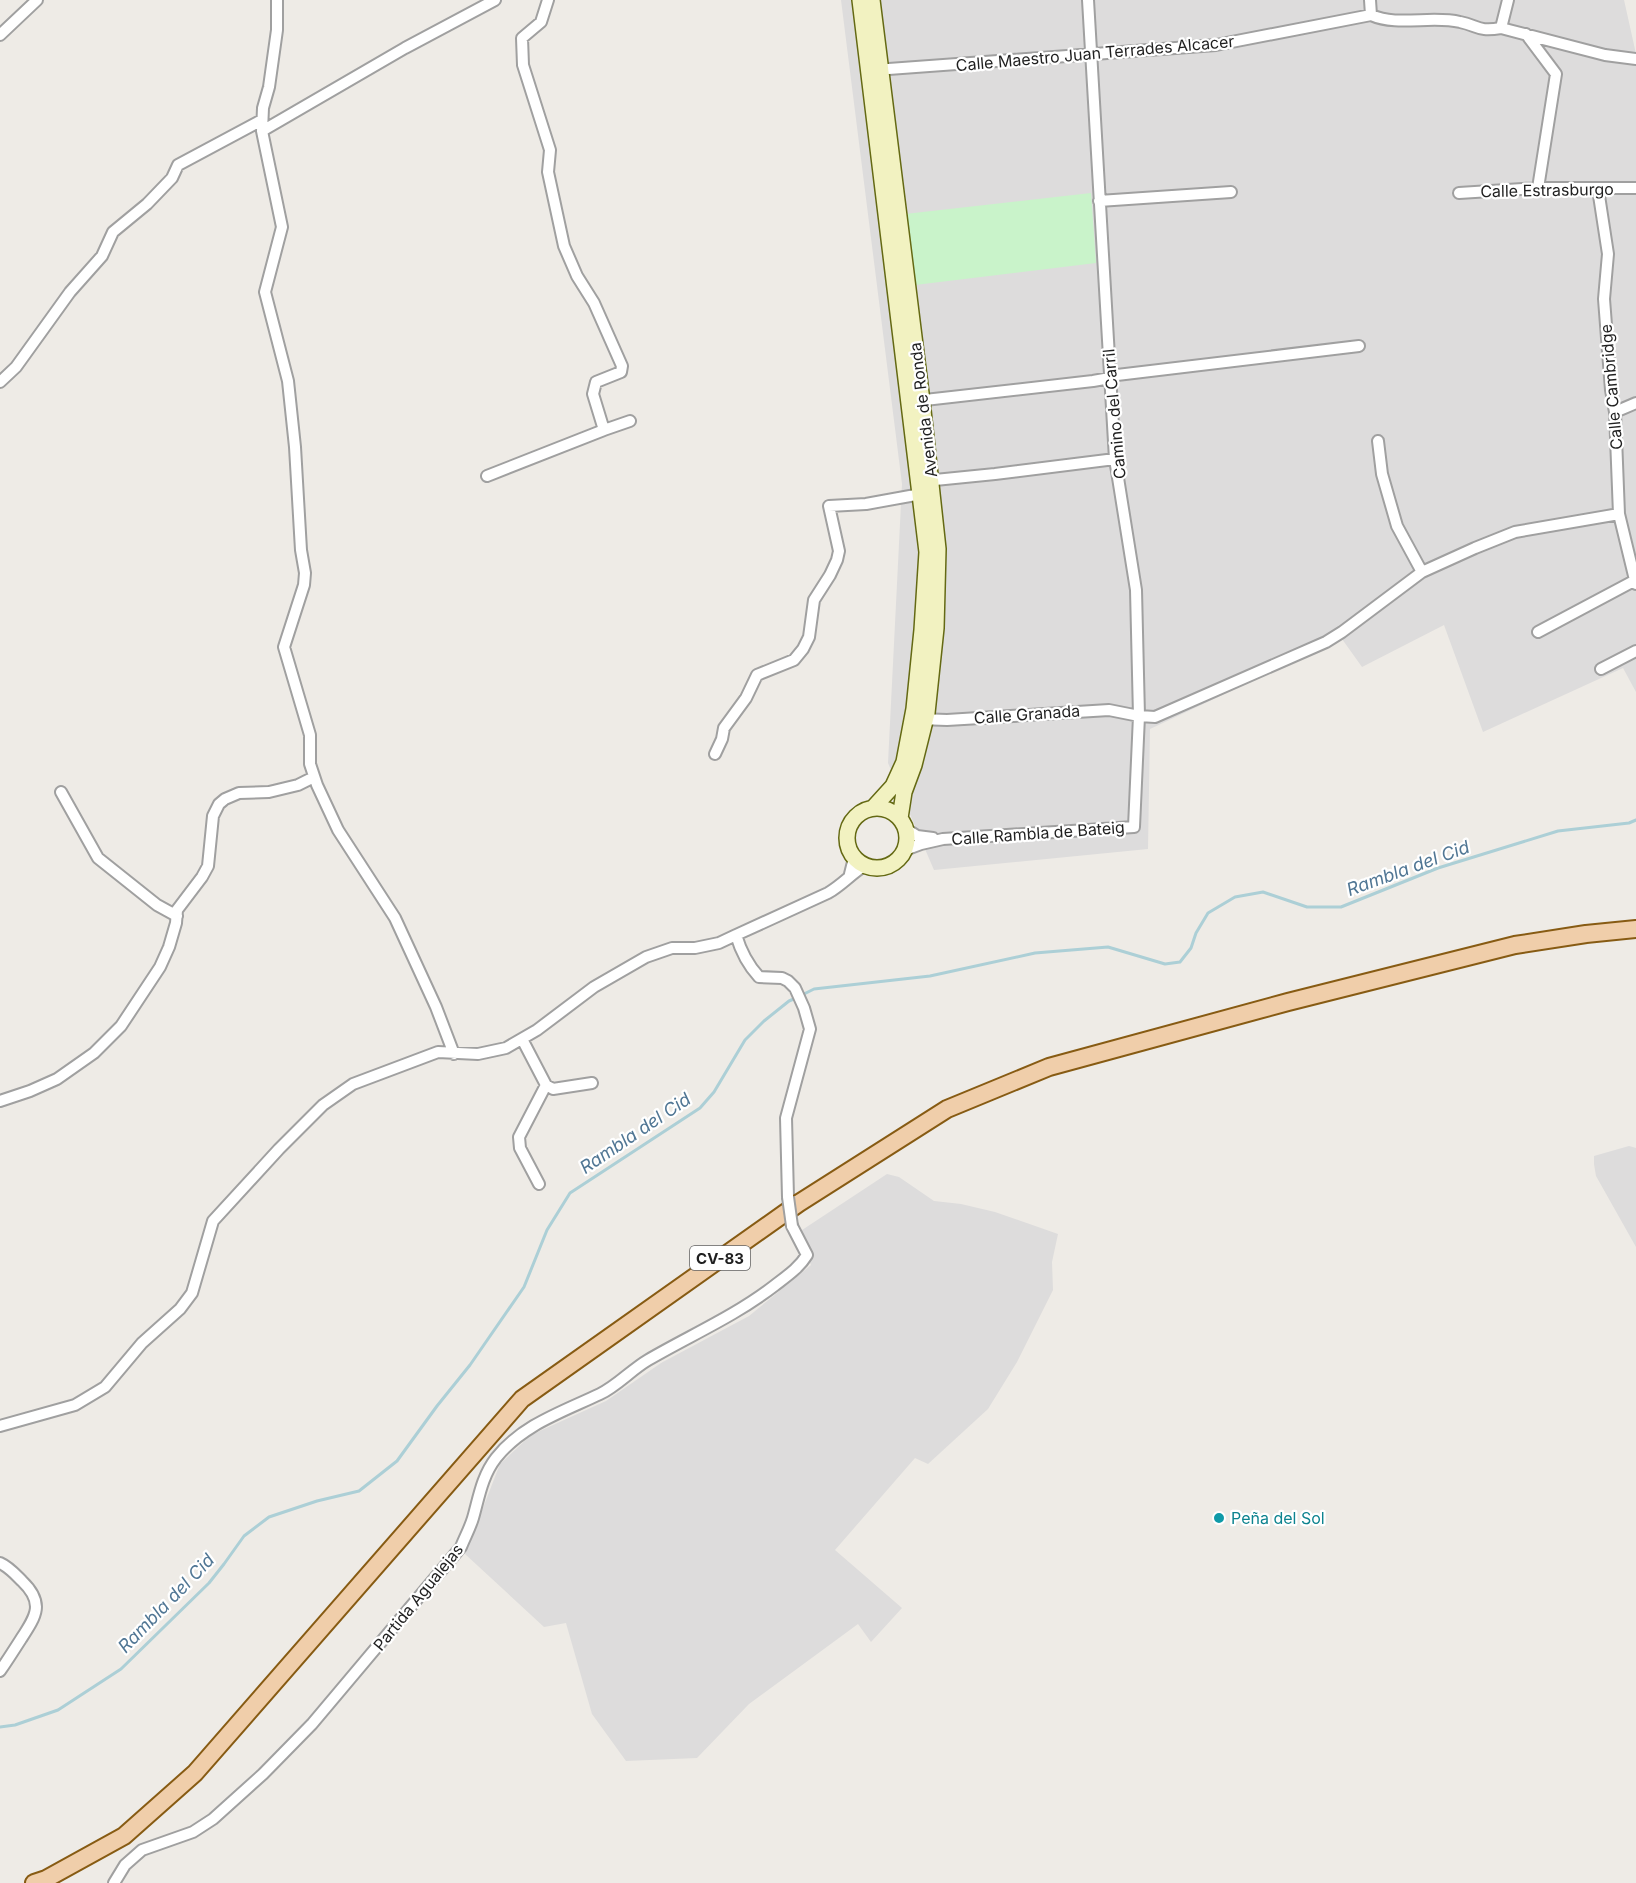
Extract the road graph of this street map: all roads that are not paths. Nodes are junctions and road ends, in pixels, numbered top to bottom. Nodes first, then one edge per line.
1 (38, 0) edge
2 (277, 0) edge
3 (495, 0) edge
4 (548, 0) edge
5 (860, 0) edge
6 (872, 0) edge
7 (1088, 0) edge
8 (1370, 0) edge
9 (1508, 0) edge
10 (1371, 15) junction
11 (1501, 28) junction
12 (1526, 34) junction
13 (0, 35) edge
14 (1090, 54) junction
15 (1636, 59) edge
16 (875, 70) junction
17 (262, 126) junction
18 (1538, 188) junction
19 (1636, 188) edge
20 (1598, 189) junction
21 (1231, 192) dead end
22 (1459, 193) dead end
23 (1099, 201) junction
24 (1359, 346) dead end
25 (1110, 378) junction
26 (0, 382) edge
27 (916, 401) junction
28 (1636, 403) edge
29 (1615, 412) junction
30 (630, 422) dead end
31 (604, 430) junction
32 (1378, 441) dead end
33 (1115, 459) junction
34 (487, 476) dead end
35 (924, 486) junction
36 (1619, 514) junction
37 (1422, 572) junction
38 (1635, 582) edge
39 (1538, 632) dead end
40 (1636, 651) edge
41 (1601, 669) dead end
42 (1139, 716) junction
43 (919, 719) junction
44 (715, 754) dead end
45 (314, 777) junction
46 (61, 792) dead end
47 (873, 808) junction
48 (903, 824) junction
49 (1134, 827) joint
50 (943, 839) junction
51 (904, 850) junction
52 (859, 862) junction
53 (177, 916) junction
54 (1636, 929) edge
55 (1586, 934) junction
56 (736, 935) junction
57 (1636, 937) edge
58 (522, 1039) junction
59 (454, 1054) junction
60 (592, 1083) dead end
61 (546, 1084) junction
62 (0, 1101) edge
63 (539, 1184) dead end
64 (0, 1426) edge
65 (0, 1563) edge
66 (0, 1671) edge
67 (34, 1883) edge
68 (114, 1883) edge

1 - 13 street
2 - 17 street
3 - 17 street
4 - 31 street
5 - 16 street, Avenida de Ronda
6 - 16 street, Avenida de Ronda
7 - 14 street, Camino del Carril
8 - 10 street
9 - 11 street
10 - 11 street, Calle Maestro Juan Terrades Alcacer
10 - 14 street, Calle Maestro Juan Terrades Alcacer
11 - 12 street, Calle Maestro Juan Terrades Alcacer
12 - 15 street, Calle Maestro Juan Terrades Alcacer
12 - 18 street
14 - 16 street, Calle Maestro Juan Terrades Alcacer
14 - 23 street, Camino del Carril
16 - 27 street, Avenida de Ronda
17 - 26 street
17 - 45 street
18 - 20 street, Calle Estrasburgo
18 - 22 street, Calle Estrasburgo
19 - 20 street, Calle Estrasburgo
20 - 29 street, Calle Cambridge
21 - 23 street
23 - 25 street, Camino del Carril
24 - 25 street
25 - 27 street
25 - 33 street, Camino del Carril
27 - 35 street, Avenida de Ronda
28 - 29 street
29 - 36 street, Calle Cambridge
30 - 31 street
31 - 34 street
32 - 37 street
33 - 35 street
33 - 42 street, Camino del Carril
35 - 43 street, Avenida de Ronda
35 - 44 street
36 - 37 street
36 - 38 street, Calle Cambridge
37 - 42 street
38 - 39 street
40 - 41 street
42 - 43 street, Calle Granada
42 - 49 street, Camino del Carril
43 - 47 street, Avenida de Ronda
43 - 48 street, Avenida de Ronda
45 - 53 street
45 - 59 street
46 - 53 street
47 - 48 street
47 - 52 street
48 - 50 street, Calle Rambla de Bateig
48 - 51 street
49 - 50 street, Calle Rambla de Bateig
50 - 51 street, Calle Rambla de Bateig
51 - 52 street
52 - 56 street
53 - 62 street
54 - 55 main road, CV-83
55 - 57 main road, CV-83
55 - 67 main road, CV-83
56 - 58 street
56 - 68 street, Partida Agualejas, bridge
58 - 59 street
58 - 61 street
59 - 64 street
60 - 61 street
61 - 63 street
65 - 66 street

